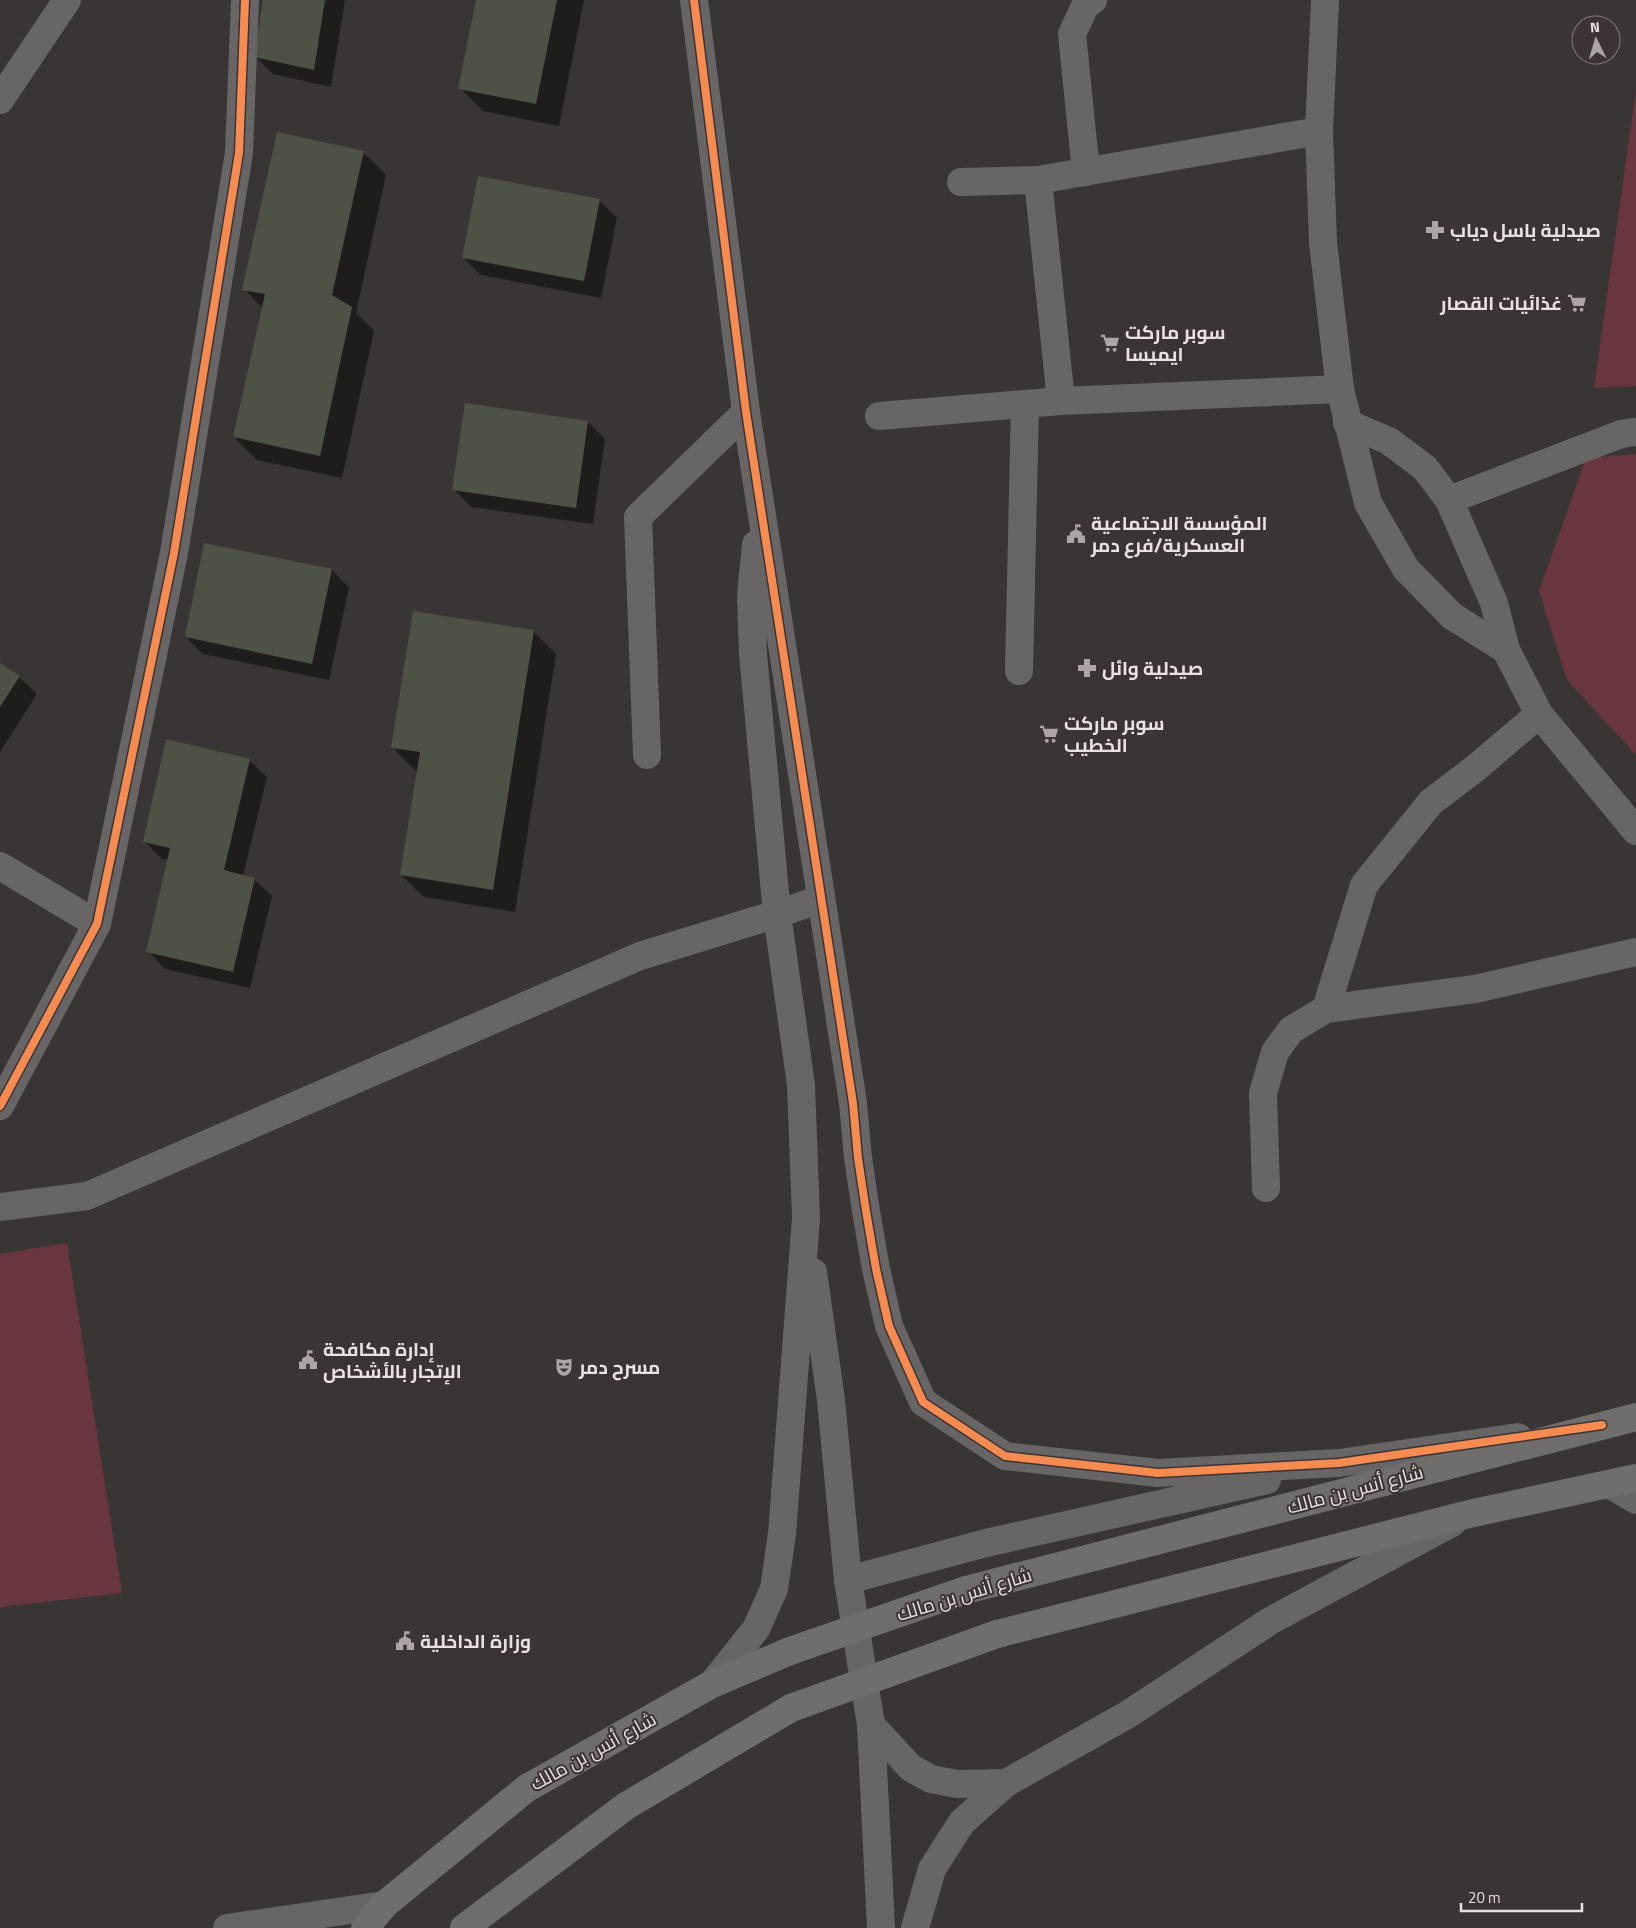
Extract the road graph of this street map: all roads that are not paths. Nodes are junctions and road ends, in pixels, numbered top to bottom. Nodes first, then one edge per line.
1 (67, 0) edge
2 (245, 0) edge
3 (694, 0) edge
4 (1093, 0) edge
5 (1325, 0) edge
6 (0, 100) edge
7 (1319, 132) junction
8 (1086, 172) junction
9 (1038, 180) junction
10 (961, 182) dead end
11 (1340, 389) junction
12 (1061, 401) junction
13 (1024, 404) junction
14 (746, 412) junction
15 (879, 416) dead end
16 (1347, 423) junction
17 (1636, 432) edge
18 (1449, 500) junction
19 (762, 521) junction
20 (1506, 650) junction
21 (1019, 671) dead end
22 (1539, 714) junction
23 (647, 755) dead end
24 (1636, 831) edge
25 (0, 866) edge
26 (821, 899) junction
27 (777, 914) junction
28 (97, 924) junction
29 (1636, 952) edge
30 (1326, 1009) junction
31 (0, 1106) edge
32 (1266, 1188) dead end
33 (0, 1207) edge
34 (806, 1218) junction
35 (1636, 1417) edge
36 (1602, 1425) junction
37 (1339, 1464) junction
38 (1636, 1478) edge
39 (1609, 1484) junction
40 (1636, 1500) edge
41 (1469, 1514) junction
42 (848, 1580) junction
43 (712, 1684) junction
44 (870, 1725) junction
45 (1006, 1783) junction
46 (384, 1905) junction
47 (227, 1928) edge
48 (365, 1928) edge
49 (464, 1928) edge
50 (881, 1928) edge
51 (915, 1928) edge

1 - 6 street
2 - 28 street
3 - 14 street
4 - 8 street
5 - 7 street
7 - 8 street
7 - 11 street
8 - 9 street
9 - 10 street
9 - 12 street
11 - 12 street
11 - 16 street
12 - 13 street
13 - 15 street
13 - 21 street
14 - 19 street
14 - 23 street
16 - 18 street
16 - 20 street
17 - 18 street
18 - 20 street
19 - 26 street
19 - 27 street
20 - 22 street
22 - 24 street
22 - 30 street
25 - 28 street
26 - 27 street
26 - 37 street
27 - 33 street
27 - 34 street
28 - 31 street
29 - 30 street
30 - 32 street
34 - 42 street
34 - 43 street
35 - 36 main road, شارع أنس بن مالك
36 - 37 street
36 - 43 main road, شارع أنس بن مالك, bridge
37 - 42 street
38 - 39 main road
39 - 40 street
39 - 41 main road
41 - 45 street
41 - 49 main road, bridge
42 - 44 street
43 - 46 main road, شارع أنس بن مالك
44 - 45 street
44 - 50 street
45 - 51 street
46 - 47 street
46 - 48 main road, شارع أنس بن مالك

